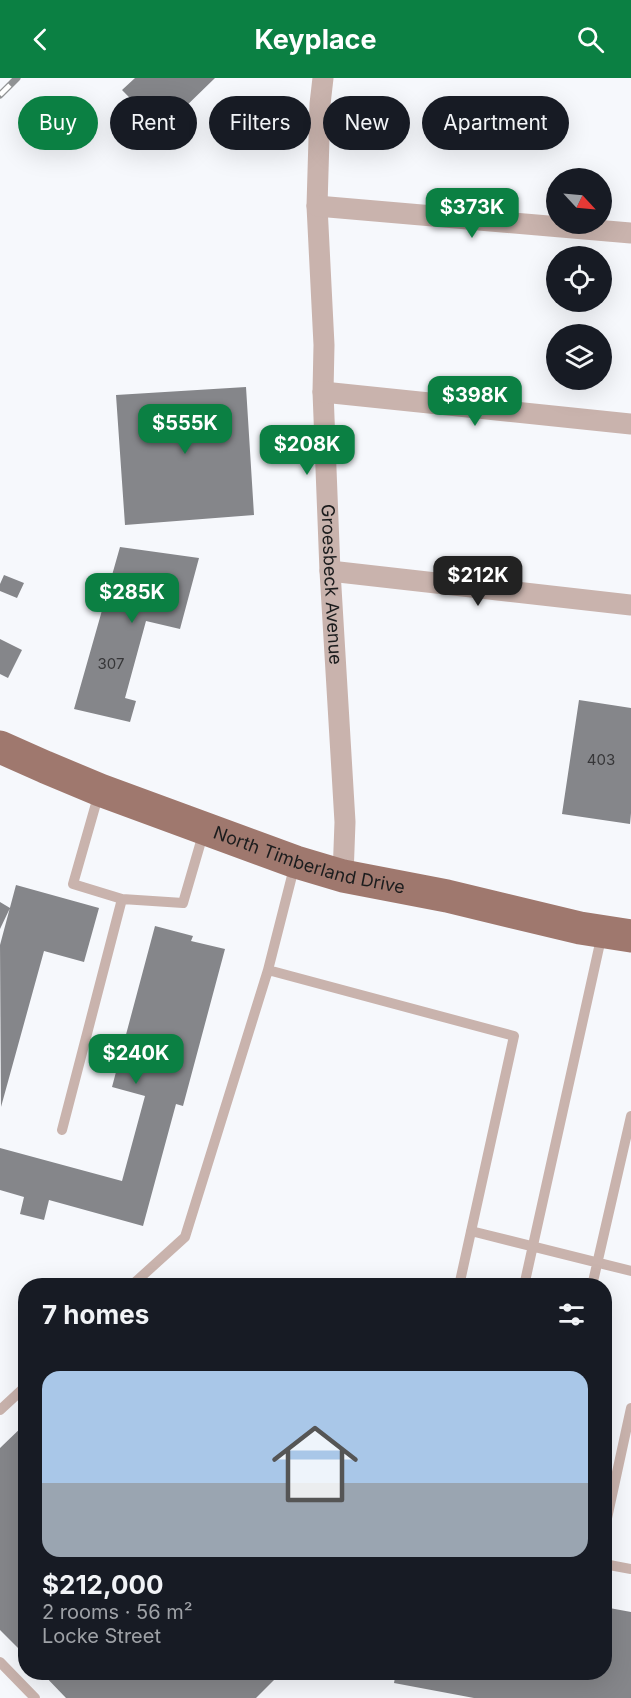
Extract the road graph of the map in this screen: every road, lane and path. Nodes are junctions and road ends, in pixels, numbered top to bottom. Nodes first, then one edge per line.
1 (323, 78) edge
2 (317, 206) junction
3 (631, 233) edge
4 (323, 392) junction
5 (631, 424) edge
6 (330, 571) junction
7 (631, 605) edge
8 (0, 747) edge
9 (100, 790) junction
10 (205, 828) junction
11 (296, 862) junction
12 (343, 876) junction
13 (122, 899) junction
14 (617, 934) edge
15 (268, 970) junction
16 (631, 1116) edge
17 (62, 1130) dead end
18 (471, 1231) junction
19 (533, 1246) junction
20 (598, 1262) junction
21 (631, 1271) edge
22 (140, 1278) edge
23 (461, 1278) edge
24 (526, 1278) edge
25 (594, 1278) edge
26 (18, 1393) edge
27 (631, 1408) edge
28 (0, 1410) edge
29 (612, 1495) edge
30 (612, 1565) edge
31 (631, 1569) edge
32 (0, 1662) edge
33 (34, 1698) edge

1 - 2 street, Groesbeck Avenue
2 - 3 street
2 - 4 street, Groesbeck Avenue
4 - 5 street
4 - 6 street, Groesbeck Avenue
6 - 7 street
6 - 12 street, Groesbeck Avenue
8 - 9 main road, North Timberland Drive
9 - 10 main road, North Timberland Drive
9 - 13 lane
10 - 11 main road, North Timberland Drive
10 - 13 lane
11 - 12 main road, North Timberland Drive
11 - 15 lane
12 - 14 main road, North Timberland Drive
13 - 17 lane
14 - 19 lane
15 - 18 lane
15 - 22 lane
16 - 20 lane
18 - 19 lane
18 - 23 lane
19 - 20 lane
19 - 24 lane
20 - 21 lane
20 - 25 lane
26 - 28 lane
27 - 29 lane
30 - 31 lane
32 - 33 lane

